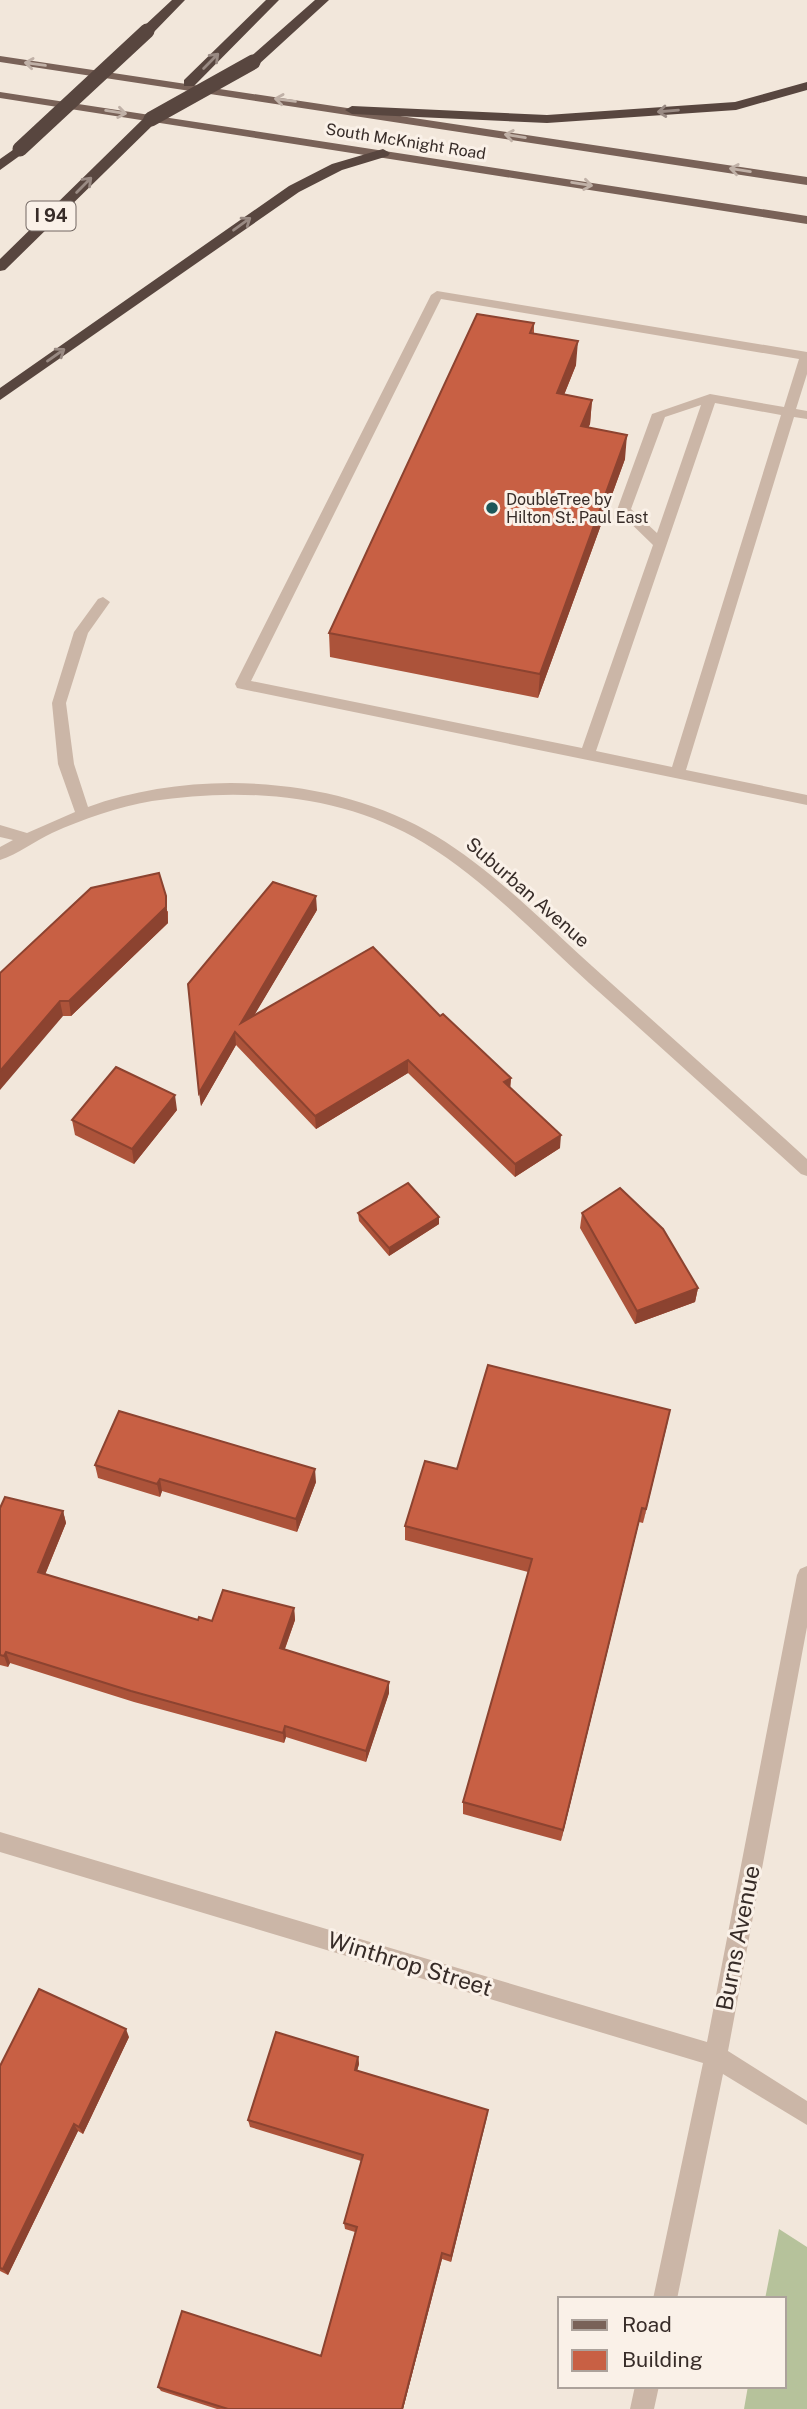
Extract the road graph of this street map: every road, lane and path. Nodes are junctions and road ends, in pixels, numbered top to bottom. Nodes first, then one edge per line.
1 (179, 0) edge
2 (273, 0) edge
3 (323, 0) edge
4 (0, 59) edge
5 (807, 86) edge
6 (0, 95) edge
7 (352, 110) junction
8 (151, 119) junction
9 (383, 153) junction
10 (0, 166) edge
11 (807, 181) edge
12 (807, 220) edge
13 (0, 267) edge
14 (0, 395) edge
15 (710, 398) junction
16 (790, 412) junction
17 (807, 415) edge
18 (660, 544) junction
19 (103, 602) dead end
20 (587, 755) junction
21 (677, 774) junction
22 (807, 800) edge
23 (83, 814) junction
24 (0, 831) edge
25 (26, 838) junction
26 (0, 854) edge
27 (807, 1169) edge
28 (807, 1575) edge
29 (0, 1842) edge
30 (716, 2056) junction
31 (807, 2114) edge
32 (665, 2297) edge
33 (647, 2388) edge
34 (642, 2409) edge

1 - 10 highway, bridge
8 -> 2 highway, I 94, bridge
3 - 8 highway, bridge
7 -> 4 main road, South McKnight Road
5 -> 7 highway
6 -> 9 main road, South McKnight Road
11 -> 7 main road, South McKnight Road
13 -> 8 highway, I 94
9 -> 12 main road, South McKnight Road
14 -> 9 highway
15 - 16 street
15 - 18 street
15 - 18 street
16 - 17 street
16 - 20 street
16 - 21 street
18 - 20 street
19 - 23 street
20 - 21 street
21 - 22 street
23 - 25 street, Suburban Avenue
23 - 27 street, Suburban Avenue
24 - 25 street
25 - 26 street, Suburban Avenue
28 - 30 street, Burns Avenue
29 - 30 street, Winthrop Street
30 - 31 street, Winthrop Street
30 - 32 street, Burns Avenue
33 - 34 street

